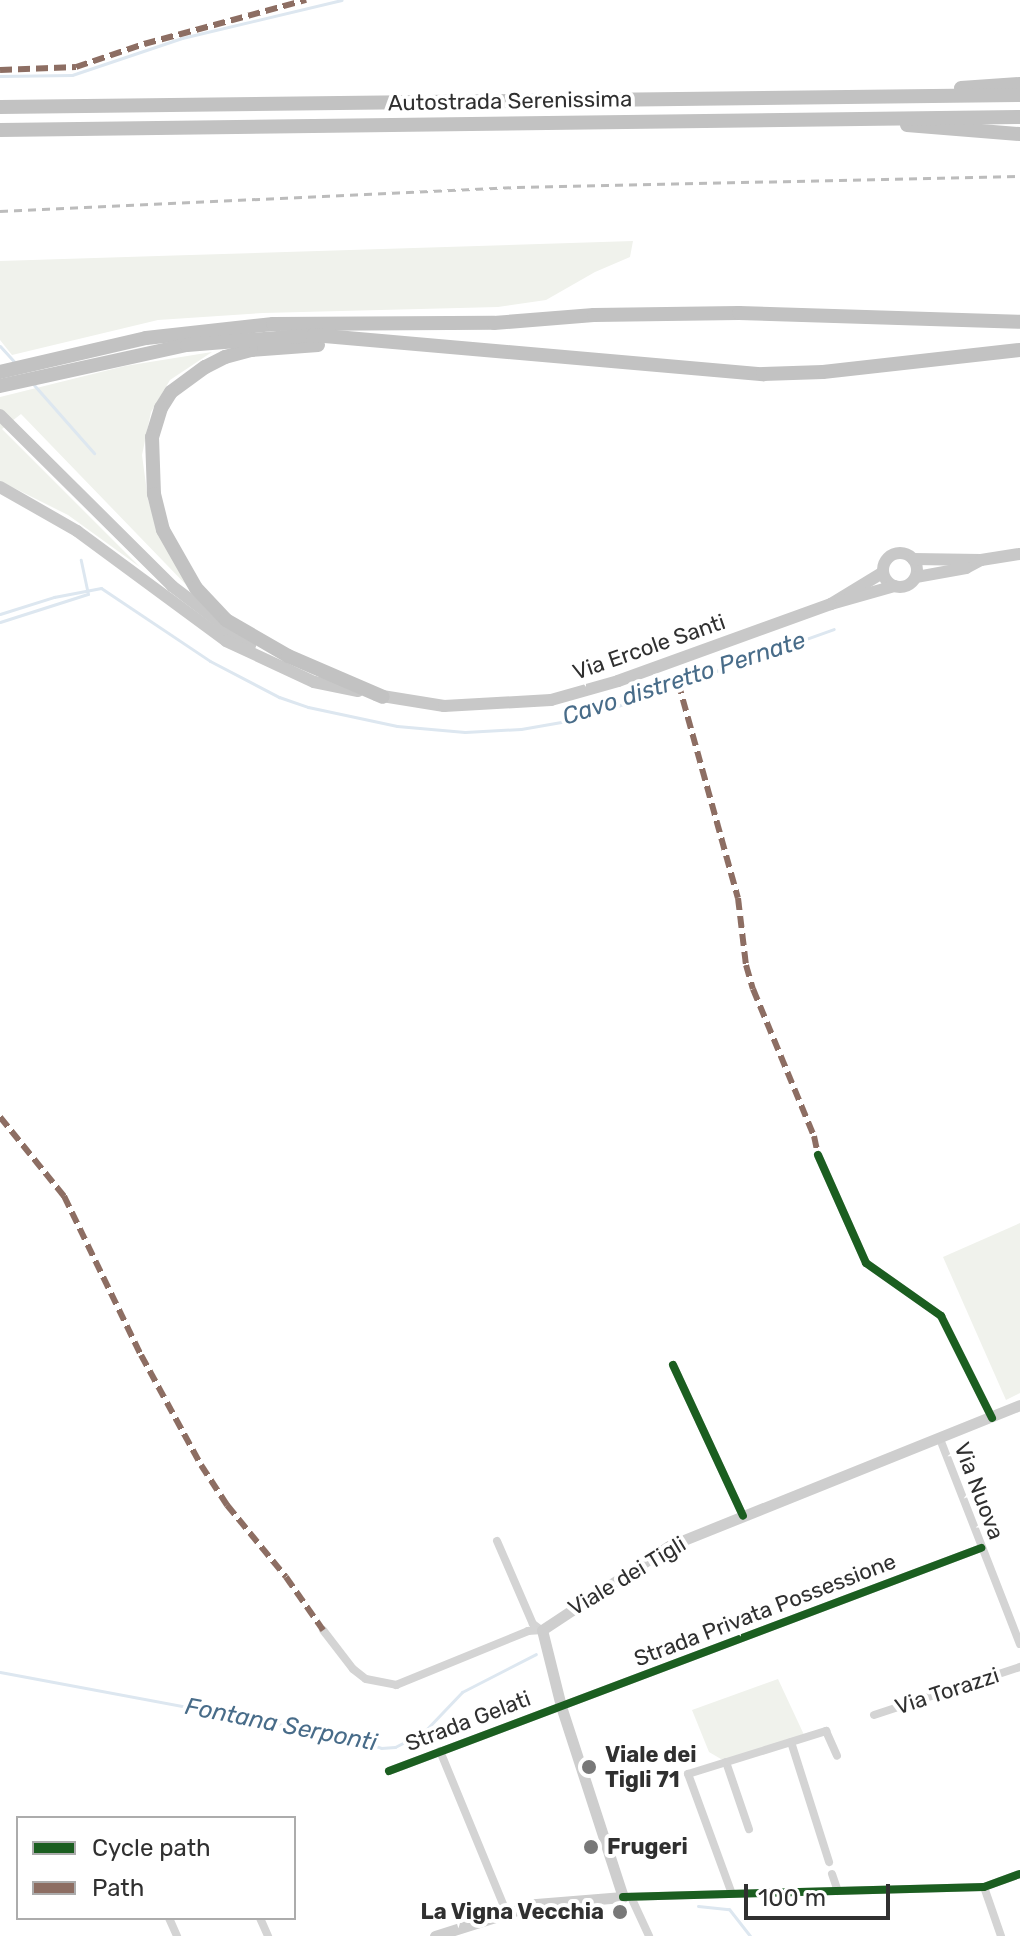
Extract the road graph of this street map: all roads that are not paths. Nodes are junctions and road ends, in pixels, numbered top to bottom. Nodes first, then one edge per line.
1 (1020, 84) edge
2 (1020, 95) edge
3 (918, 96) junction
4 (0, 107) edge
5 (1020, 117) edge
6 (867, 119) junction
7 (0, 130) edge
8 (1020, 134) edge
9 (1020, 322) edge
10 (393, 341) junction
11 (1020, 350) edge
12 (19, 373) edge
13 (0, 386) edge
14 (1, 416) edge
15 (0, 487) edge
16 (1020, 554) edge
17 (913, 559) junction
18 (981, 560) junction
19 (882, 573) junction
20 (916, 577) junction
21 (894, 586) junction
22 (831, 604) junction
23 (383, 697) junction
24 (818, 1155) dead end
25 (673, 1365) dead end
26 (1020, 1405) edge
27 (992, 1418) junction
28 (940, 1439) junction
29 (743, 1516) junction
30 (497, 1541) dead end
31 (981, 1548) junction
32 (323, 1630) dead end
33 (542, 1630) junction
34 (1020, 1644) edge
35 (1020, 1667) edge
36 (561, 1706) junction
37 (874, 1715) dead end
38 (791, 1742) junction
39 (440, 1751) junction
40 (837, 1756) dead end
41 (726, 1762) junction
42 (389, 1771) dead end
43 (749, 1829) dead end
44 (829, 1862) dead end
45 (832, 1874) dead end
46 (1020, 1874) edge
47 (618, 1882) junction
48 (984, 1887) junction
49 (838, 1891) junction
50 (732, 1894) junction
51 (610, 1896) junction
52 (627, 1897) junction
53 (506, 1911) junction
54 (435, 1936) edge
55 (649, 1936) edge
56 (1001, 1936) edge

1 - 3 highway
2 - 3 highway, Autostrada Serenissima
3 - 4 highway, Autostrada Serenissima
5 - 6 highway, Autostrada Serenissima
6 - 7 highway, Autostrada Serenissima
6 - 8 highway
9 - 12 highway
10 - 11 highway
10 - 12 highway
10 - 23 highway
12 - 13 highway
14 - 23 main road
15 - 23 main road
16 - 18 main road
17 - 18 main road
17 - 19 main road
17 - 20 main road
18 - 20 main road
19 - 21 main road
19 - 22 main road, Via Ercole Santi
20 - 21 main road
21 - 22 main road, Via Ercole Santi
22 - 23 main road, Via Ercole Santi
24 - 27 street
25 - 29 street
26 - 27 main road, Viale dei Tigli
27 - 28 main road, Viale dei Tigli
28 - 29 main road, Viale dei Tigli
28 - 31 street, Via Nuova
29 - 33 main road, Viale dei Tigli
30 - 33 street
31 - 34 street, Via Nuova
31 - 36 street, Strada Privata Possessione
32 - 33 street
33 - 36 main road
35 - 37 street, Via Torazzi
36 - 39 street, Strada Gelati
36 - 47 main road
38 - 40 street
38 - 41 street
38 - 44 street
39 - 42 street, Strada Gelati
39 - 53 street
41 - 43 street
41 - 50 street
45 - 49 street
46 - 48 street
47 - 51 main road
47 - 52 main road
48 - 49 street
48 - 56 street
49 - 50 street
50 - 52 street
51 - 52 main road
51 - 53 main road
52 - 55 street
53 - 54 main road

